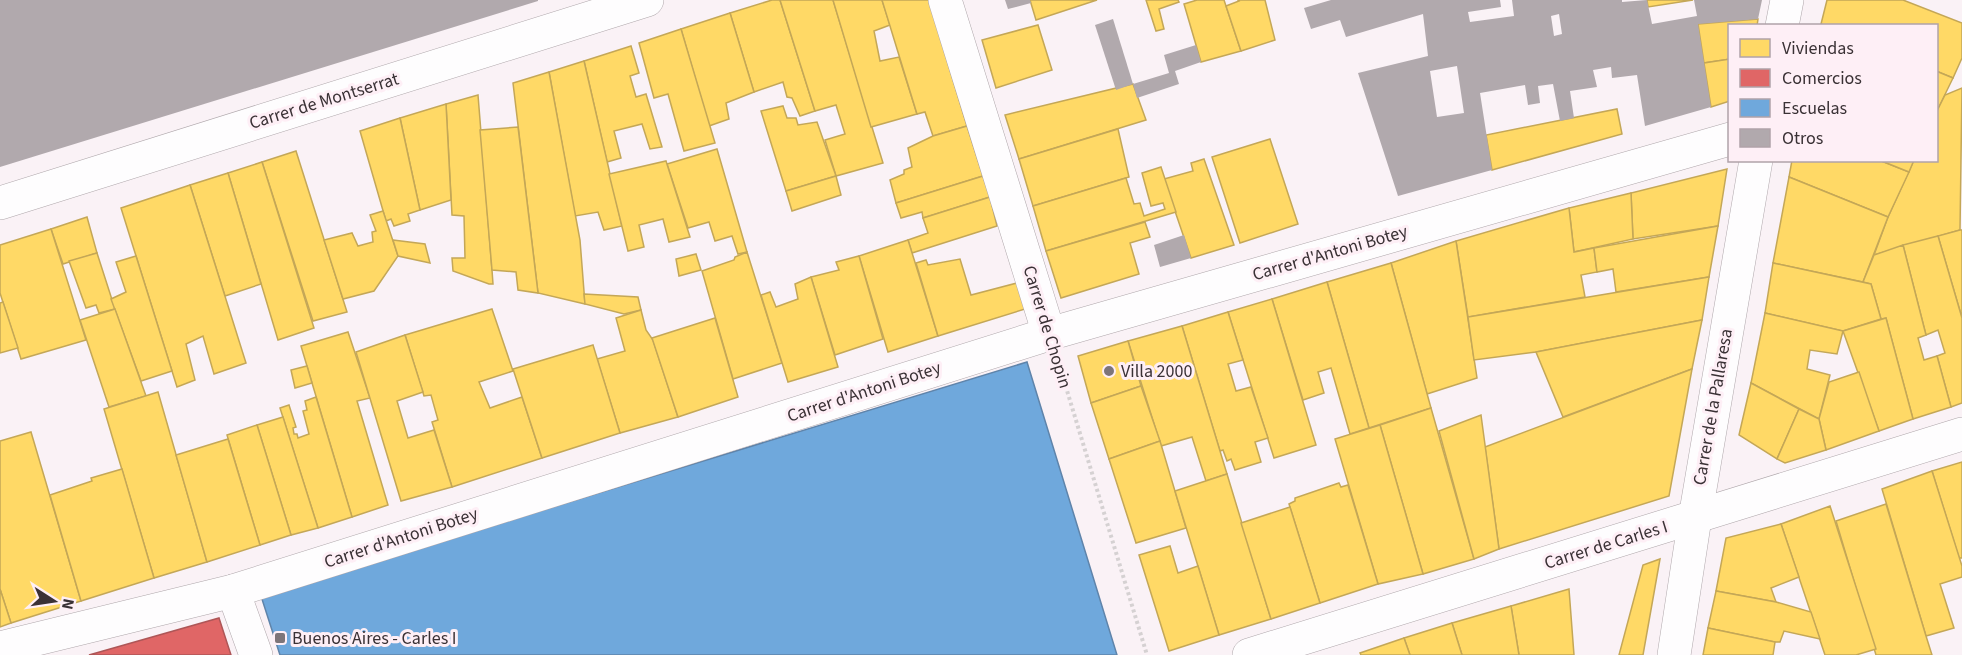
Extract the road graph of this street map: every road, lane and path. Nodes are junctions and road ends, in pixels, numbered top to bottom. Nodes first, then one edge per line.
1 (647, 0) edge
2 (945, 0) edge
3 (1787, 0) edge
4 (1782, 24) edge
5 (1728, 140) edge
6 (1756, 162) edge
7 (0, 202) edge
8 (1049, 334) junction
9 (1962, 434) edge
10 (1695, 518) junction
11 (233, 591) junction
12 (0, 648) edge
13 (256, 655) edge
14 (1147, 655) edge
15 (1249, 655) edge
16 (1674, 655) edge

1 - 7 street, Carrer de Montserrat
2 - 8 street, Carrer de Chopin
3 - 4 street
5 - 8 street, Carrer d'Antoni Botey
6 - 10 street, Carrer de la Pallaresa
8 - 11 street, Carrer d'Antoni Botey
8 - 14 path, Carrer de Chopin
9 - 10 street, Carrer de Carles I
10 - 15 street, Carrer de Carles I
10 - 16 street, Carrer de la Pallaresa
11 - 12 street, Carrer d'Antoni Botey
11 - 13 street

